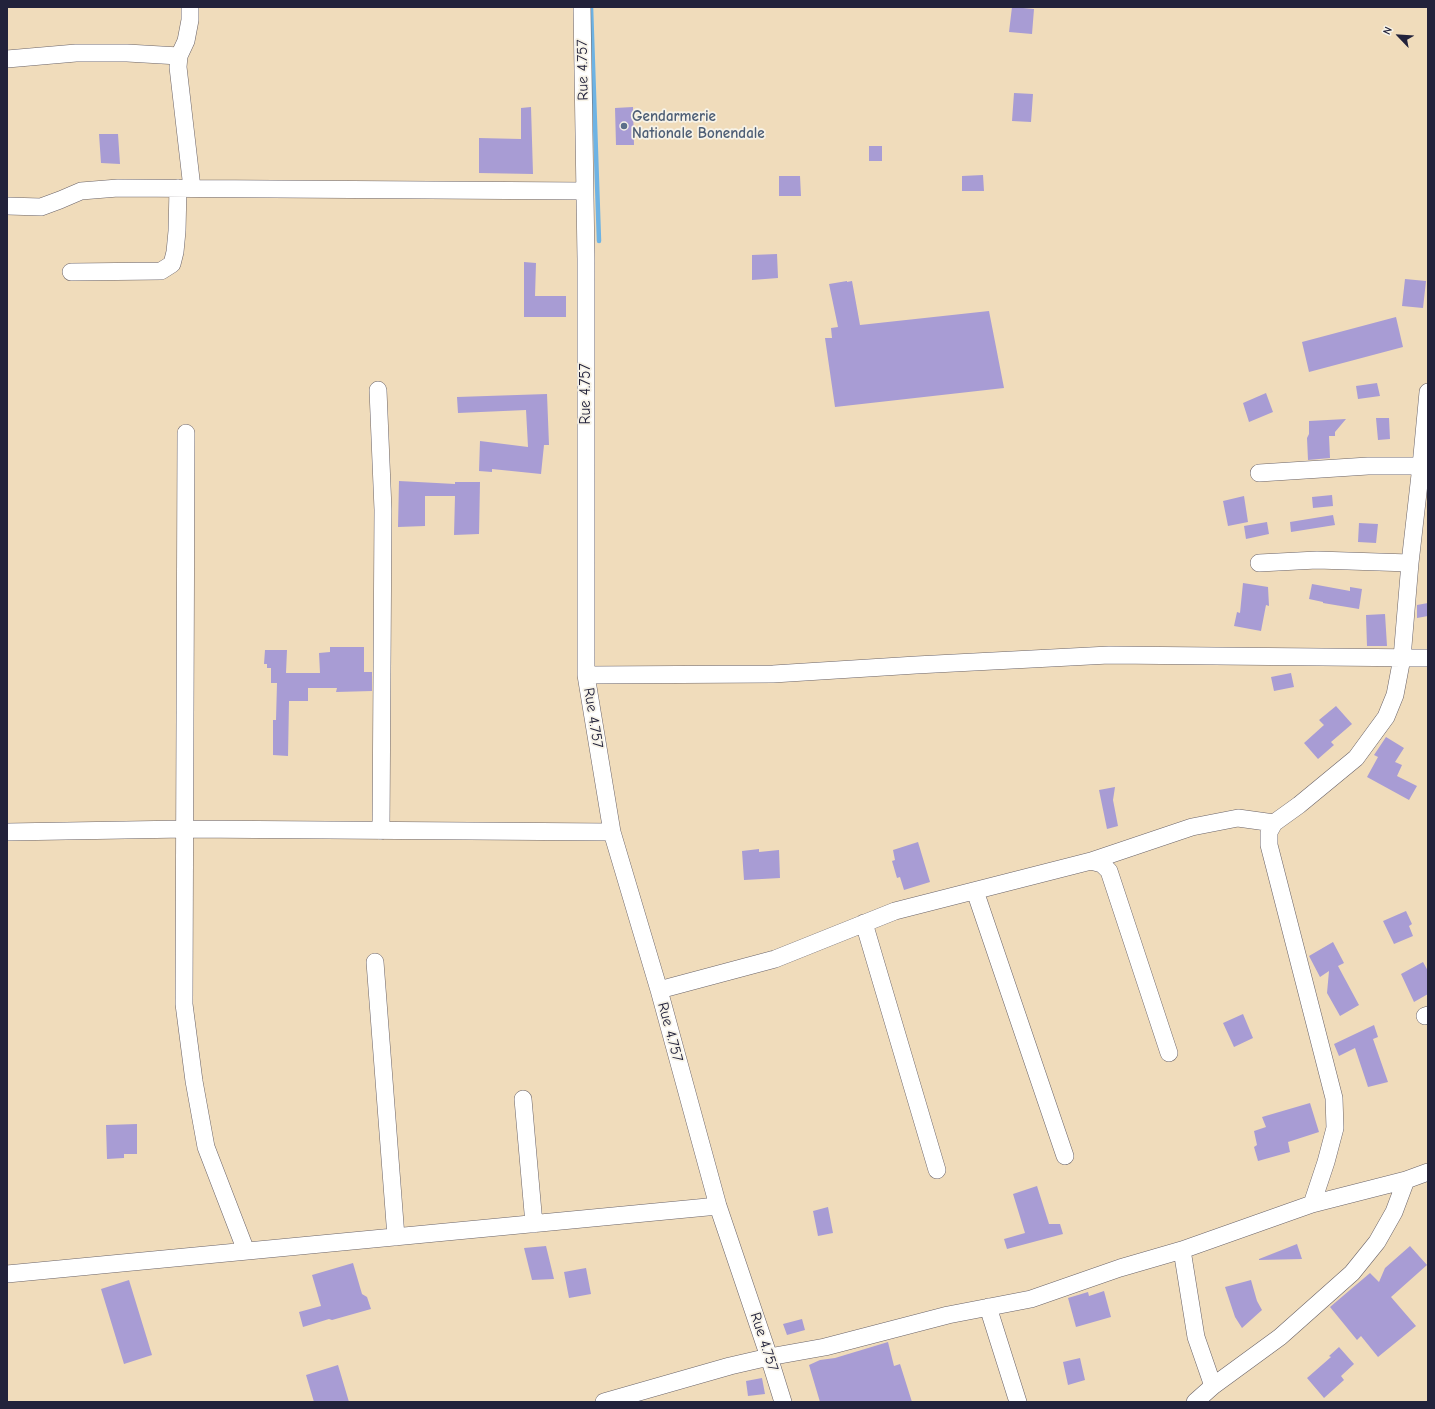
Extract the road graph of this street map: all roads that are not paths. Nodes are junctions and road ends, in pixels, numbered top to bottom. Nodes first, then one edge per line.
1 (190, 7) edge
2 (582, 7) edge
3 (179, 56) junction
4 (7, 59) edge
5 (184, 188) junction
6 (585, 191) junction
7 (7, 206) edge
8 (71, 272) dead end
9 (378, 390) dead end
10 (1428, 392) edge
11 (186, 434) dead end
12 (1421, 466) junction
13 (1259, 473) dead end
14 (1259, 563) dead end
15 (1410, 563) junction
16 (1402, 658) junction
17 (1428, 658) edge
18 (586, 676) junction
19 (1274, 823) junction
20 (185, 829) junction
21 (381, 831) junction
22 (7, 832) edge
23 (612, 832) junction
24 (1091, 861) junction
25 (975, 891) junction
26 (864, 923) junction
27 (375, 962) dead end
28 (659, 990) junction
29 (1169, 1053) dead end
30 (523, 1099) dead end
31 (1065, 1156) dead end
32 (937, 1170) dead end
33 (1428, 1172) edge
34 (1406, 1180) junction
35 (1312, 1204) junction
36 (718, 1206) junction
37 (534, 1224) junction
38 (396, 1237) junction
39 (1182, 1250) junction
40 (246, 1251) junction
41 (7, 1274) edge
42 (988, 1307) junction
43 (770, 1357) junction
44 (1213, 1386) junction
45 (604, 1402) edge
46 (783, 1402) edge
47 (1018, 1402) edge
48 (1195, 1402) edge

1 - 3 street
2 - 6 street, Rue 4.757
3 - 4 street
3 - 5 street
5 - 6 street
5 - 7 street
5 - 8 street
6 - 18 street, Rue 4.757
9 - 21 street
10 - 12 street
11 - 20 street
12 - 13 street
12 - 15 street
14 - 15 street
15 - 16 street
16 - 17 street
16 - 18 street
16 - 19 street
18 - 23 street, Rue 4.757
19 - 24 street
19 - 35 street
20 - 21 street
20 - 22 street
20 - 40 street
21 - 23 street
23 - 28 street, Rue 4.757
24 - 25 street
24 - 29 street
25 - 26 street
25 - 31 street
26 - 28 street
26 - 32 street
27 - 38 street
28 - 36 street, Rue 4.757
30 - 37 street
33 - 34 street
34 - 35 street
34 - 44 street
35 - 39 street
36 - 37 street
36 - 43 street, Rue 4.757
37 - 38 street
38 - 40 street
39 - 42 street
39 - 44 street
40 - 41 street
42 - 43 street
42 - 47 street
43 - 45 street
43 - 46 street, Rue 4.757
44 - 48 street

